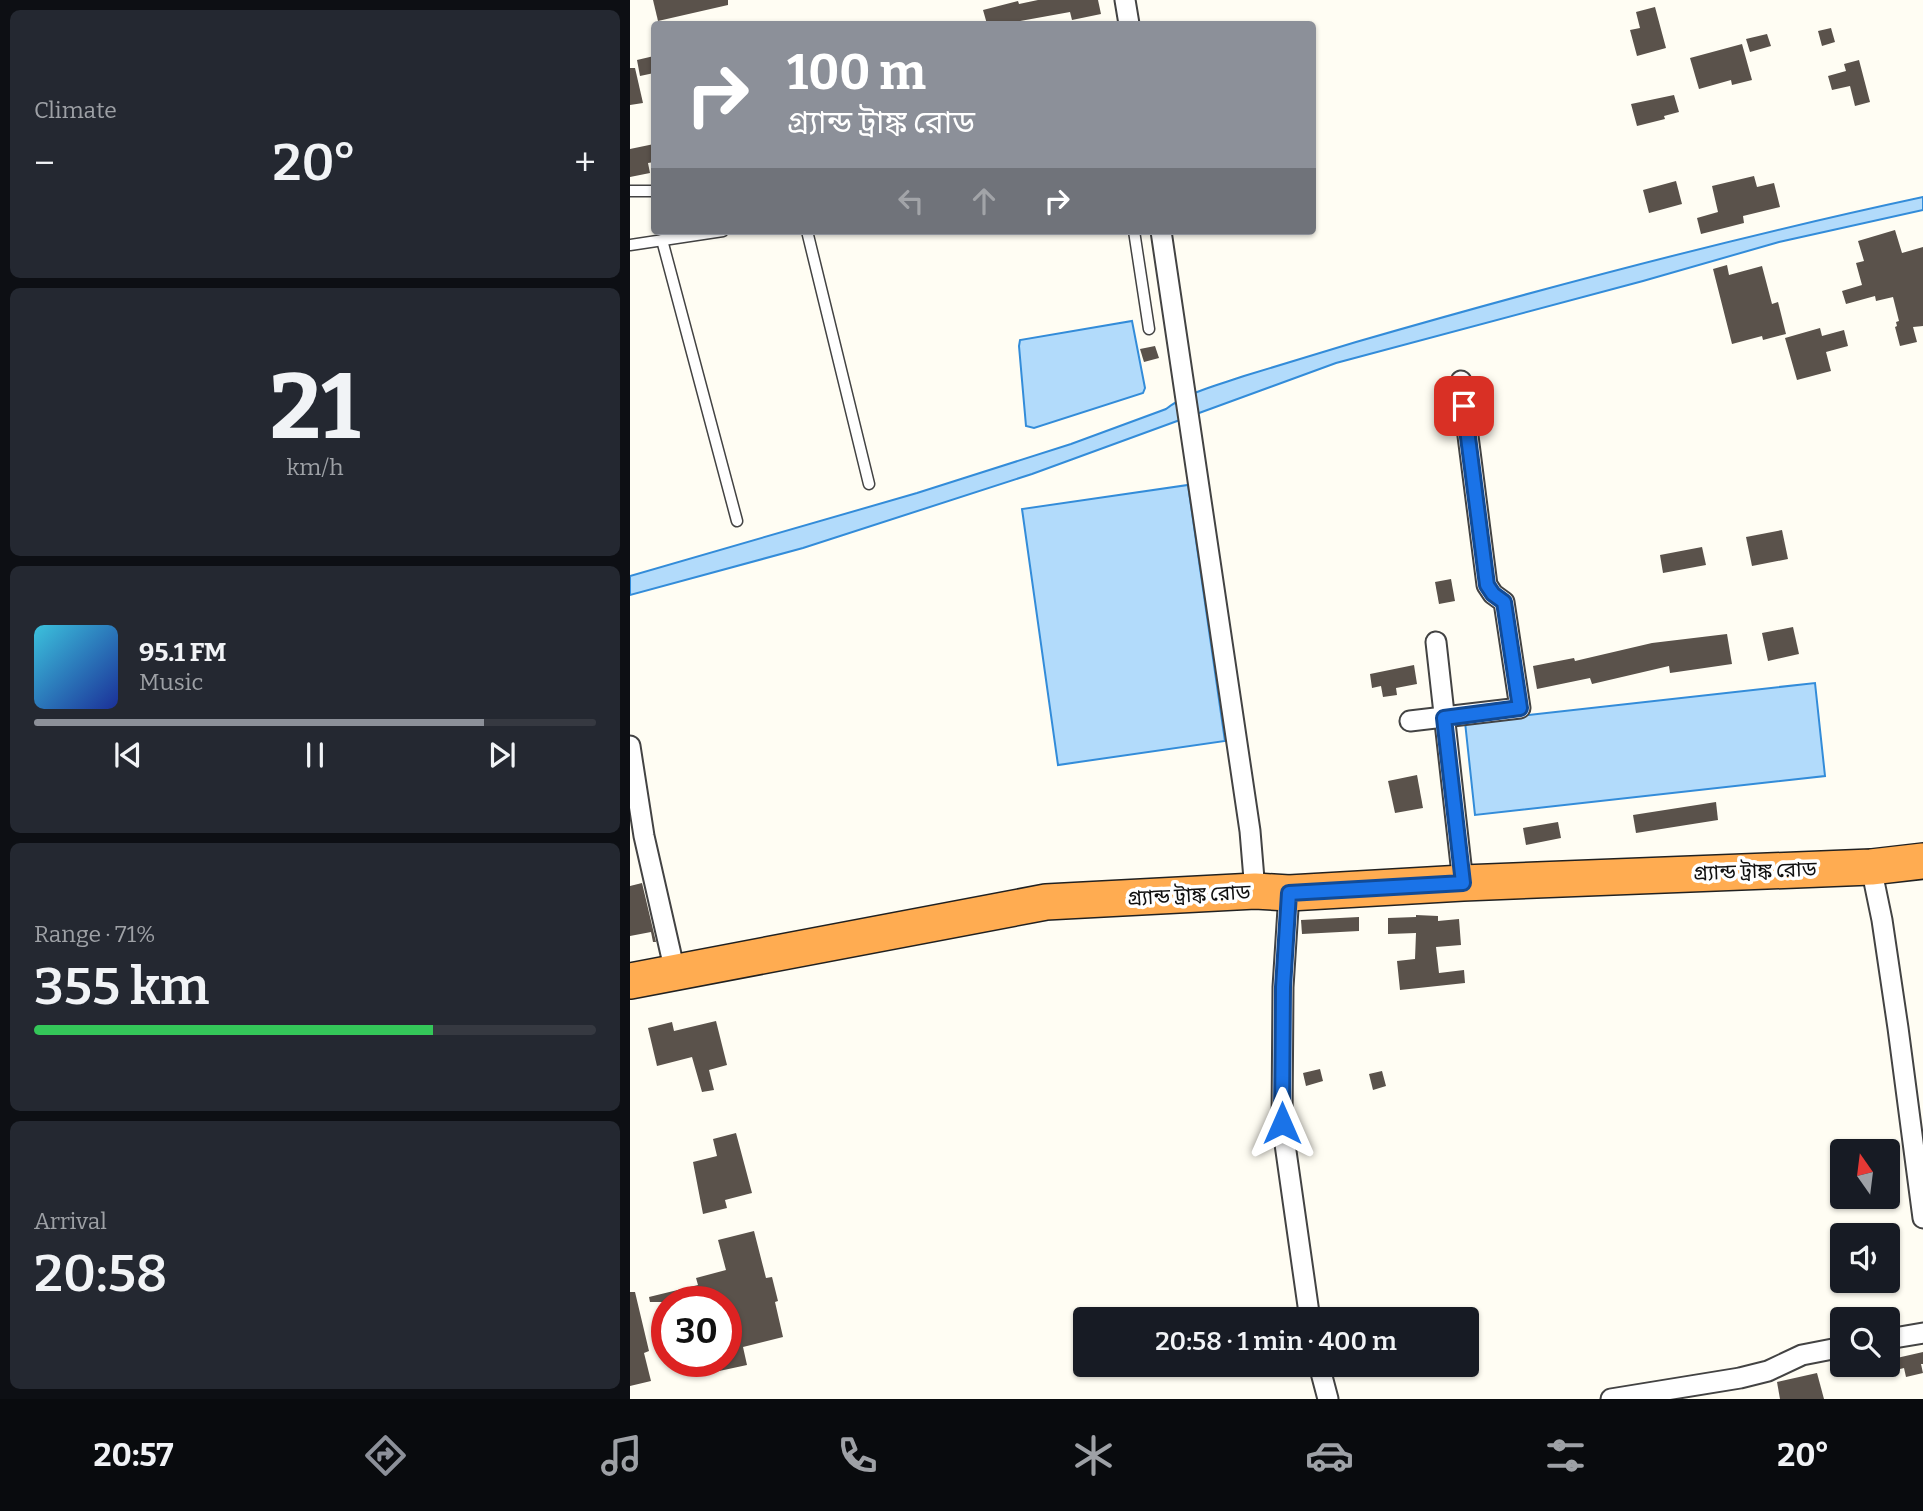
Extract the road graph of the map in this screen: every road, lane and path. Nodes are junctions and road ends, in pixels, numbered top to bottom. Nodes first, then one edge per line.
1 (1125, 0) edge
2 (1128, 21) edge
3 (630, 191) edge
4 (651, 191) edge
5 (687, 235) edge
6 (808, 235) edge
7 (1135, 235) edge
8 (1162, 235) edge
9 (662, 240) junction
10 (630, 245) edge
11 (1149, 328) dead end
12 (1461, 381) dead end
13 (869, 484) dead end
14 (737, 521) dead end
15 (1436, 642) dead end
16 (1444, 718) junction
17 (1410, 721) dead end
18 (630, 746) edge
19 (1923, 861) edge
20 (1871, 867) junction
21 (1463, 883) junction
22 (1272, 892) junction
23 (675, 972) junction
24 (630, 981) edge
25 (1923, 1218) edge
26 (1308, 1307) edge
27 (1923, 1333) edge
28 (1900, 1337) edge
29 (1830, 1350) edge
30 (1322, 1377) edge
31 (1328, 1399) edge
32 (1611, 1399) edge

1 - 2 street
3 - 4 lane
5 - 9 lane
6 - 13 lane
7 - 11 lane
8 - 22 street
9 - 10 lane
9 - 14 lane
12 - 16 street
15 - 16 street
16 - 17 street
16 - 21 street
18 - 23 street
19 - 20 highway, গ্র্যান্ড ট্রাঙ্ক রোড
20 - 21 highway, গ্র্যান্ড ট্রাঙ্ক রোড
20 - 25 street
21 - 22 highway, গ্র্যান্ড ট্রাঙ্ক রোড
22 - 23 highway, গ্র্যান্ড ট্রাঙ্ক রোড
22 - 26 street
23 - 24 highway, গ্র্যান্ড ট্রাঙ্ক রোড
27 - 28 street
29 - 32 street
30 - 31 street

